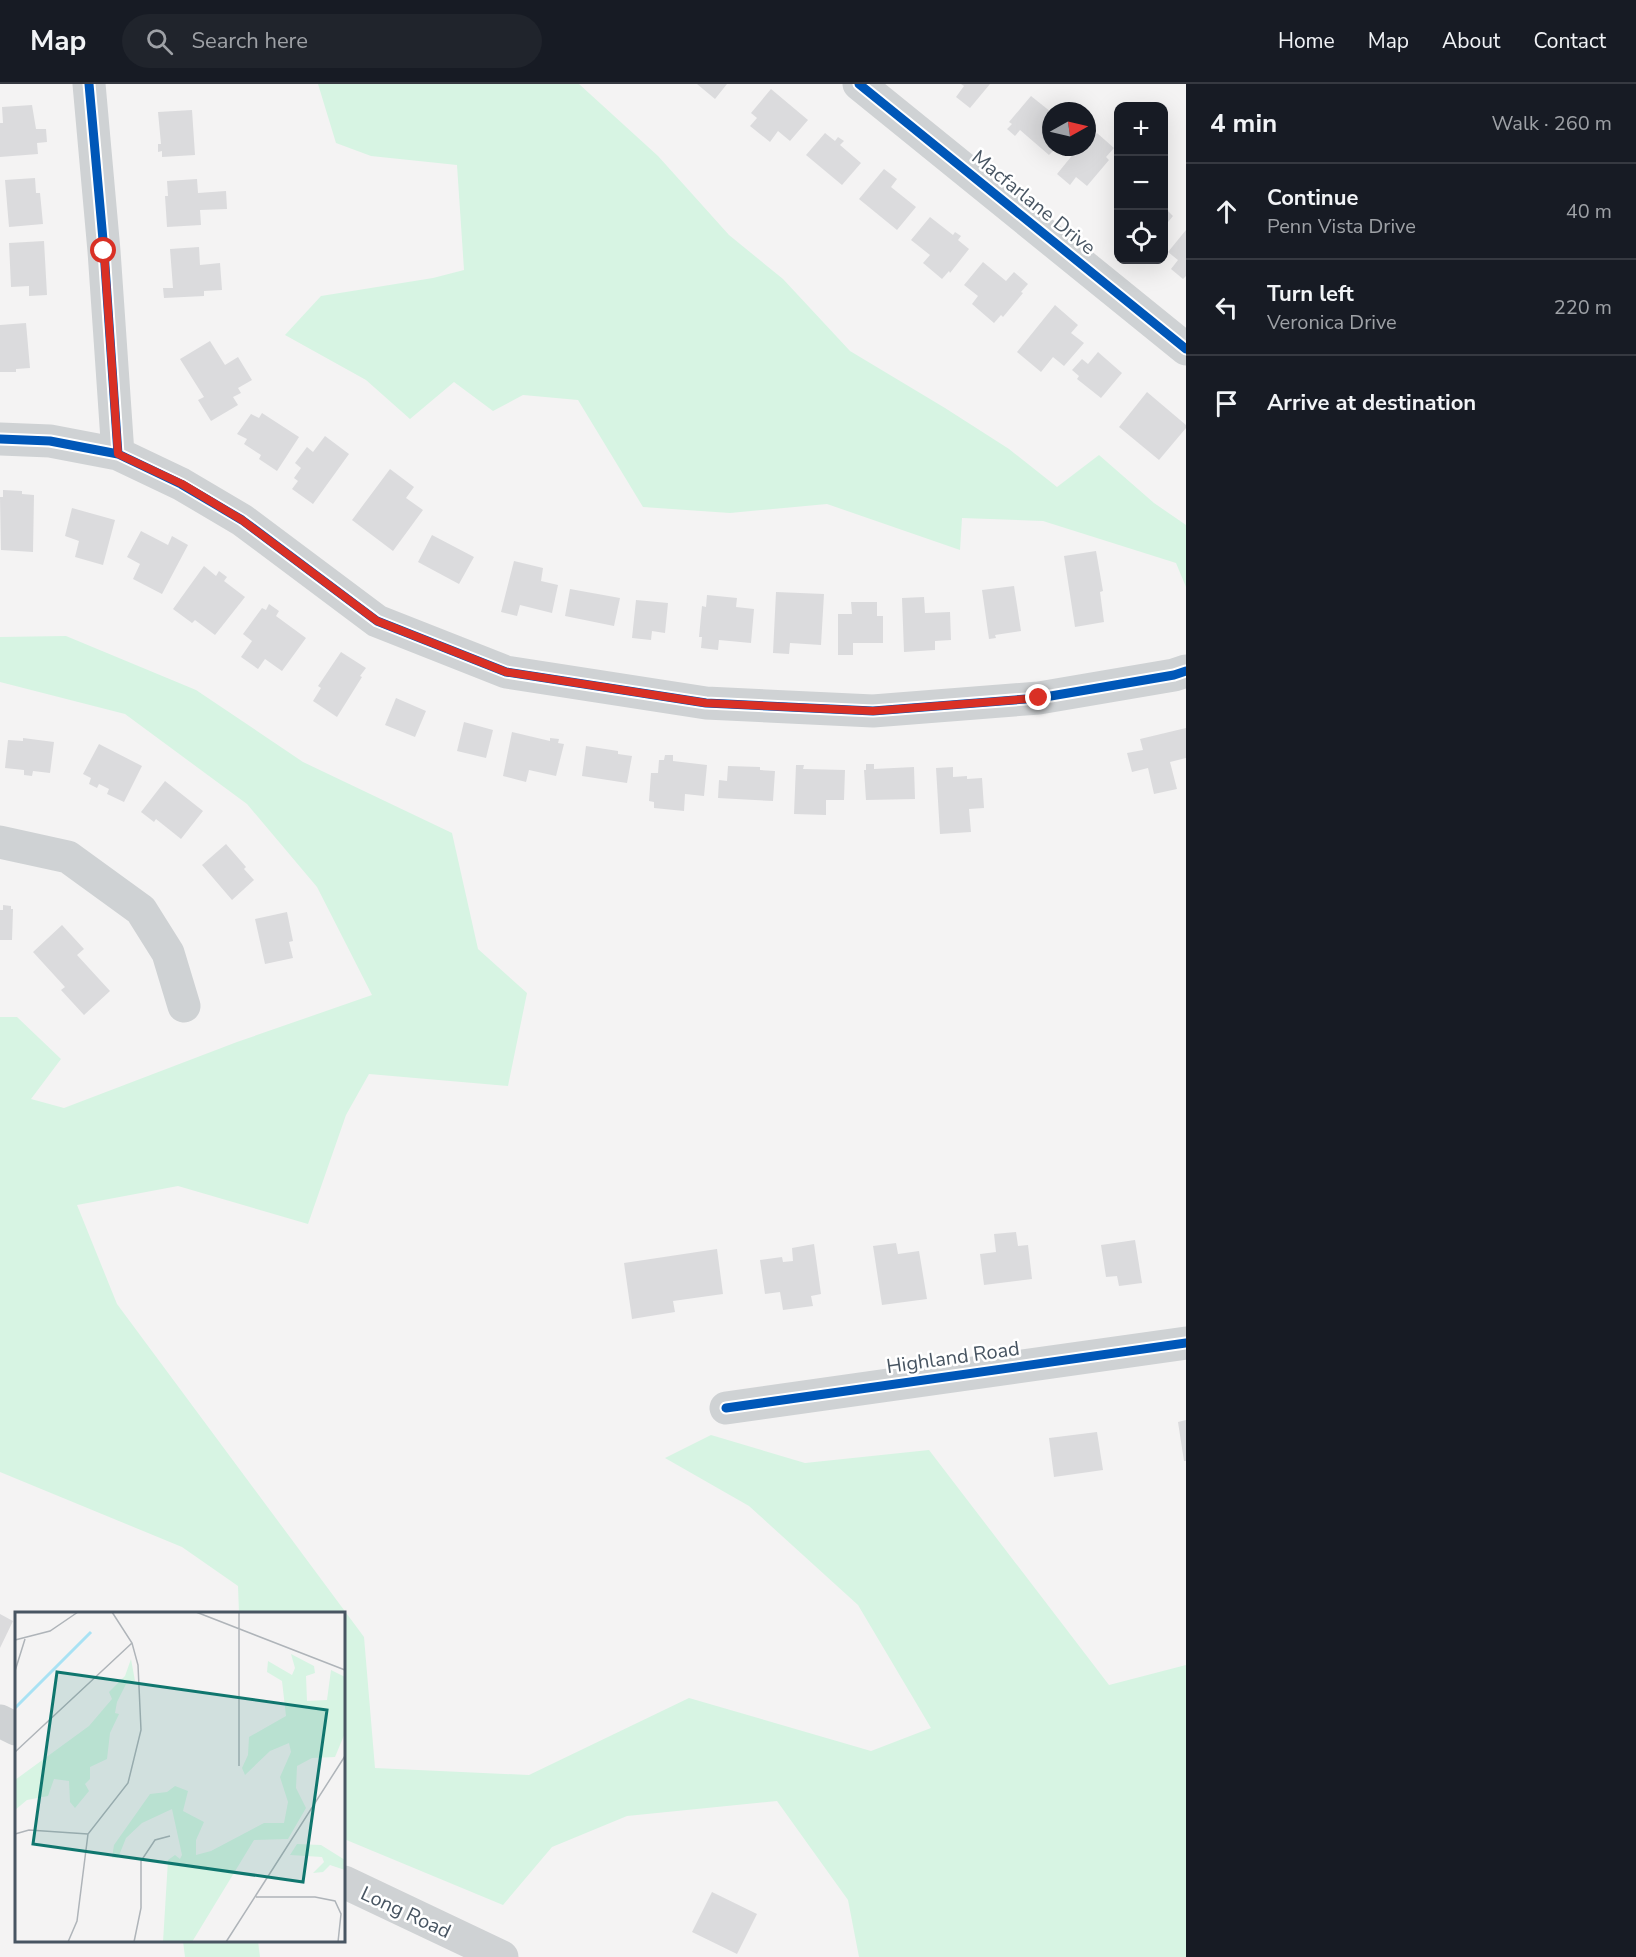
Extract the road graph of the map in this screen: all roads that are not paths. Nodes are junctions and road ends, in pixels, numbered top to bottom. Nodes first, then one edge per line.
1 (89, 84) edge
2 (859, 84) edge
3 (1186, 349) edge
4 (0, 439) edge
5 (118, 454) junction
6 (1186, 671) edge
7 (0, 842) edge
8 (184, 1006) dead end
9 (1186, 1343) edge
10 (726, 1408) dead end
11 (0, 1721) edge
12 (15, 1728) edge
13 (345, 1882) edge
14 (502, 1957) edge

1 - 5 street
2 - 3 street, Macfarlane Drive
4 - 5 street
5 - 6 street
7 - 8 street
9 - 10 street, Highland Road
11 - 12 street
13 - 14 street, Long Road

